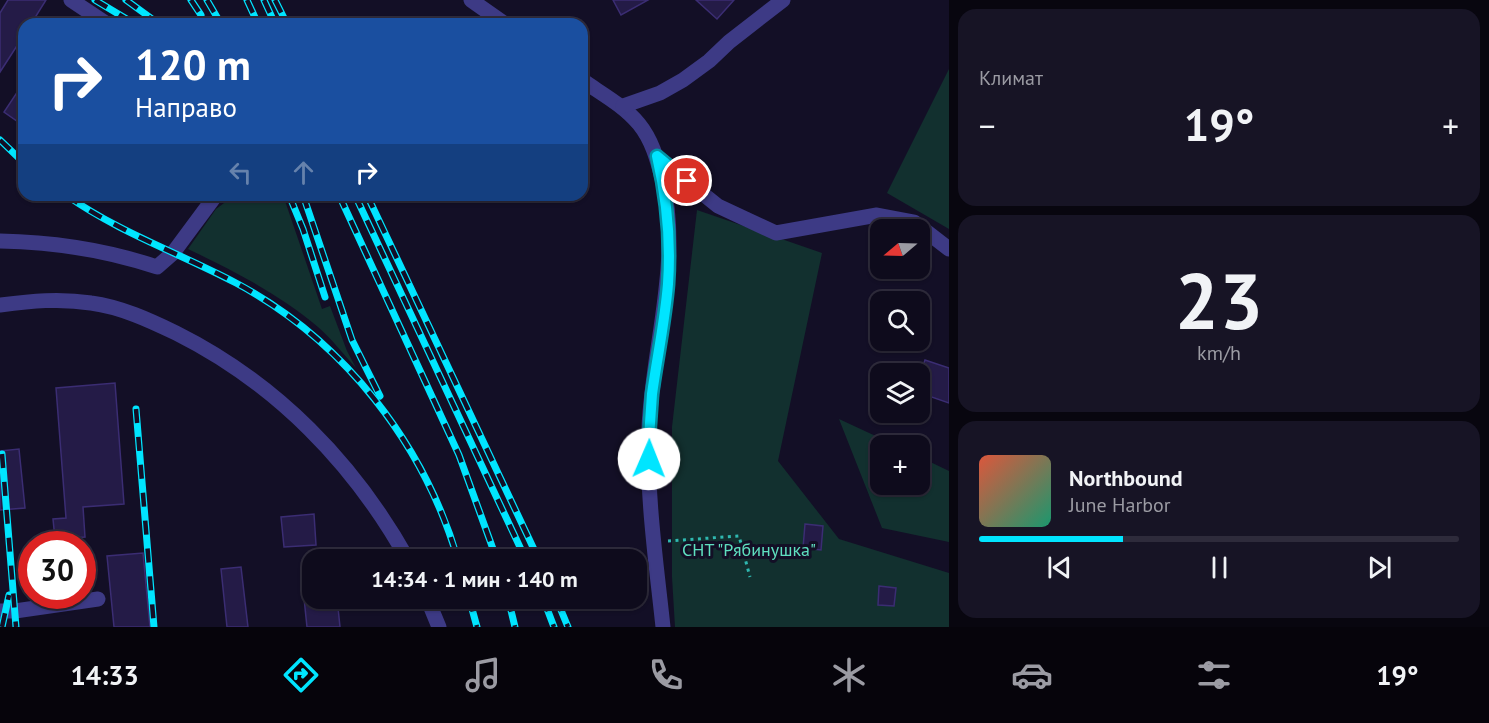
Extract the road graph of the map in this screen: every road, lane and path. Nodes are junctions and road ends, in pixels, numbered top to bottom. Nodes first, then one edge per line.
1 (71, 0) edge
2 (471, 0) edge
3 (783, 0) edge
4 (97, 18) edge
5 (496, 18) edge
6 (588, 84) edge
7 (623, 106) junction
8 (657, 156) junction
9 (212, 201) edge
10 (0, 242) edge
11 (949, 249) edge
12 (0, 305) edge
13 (654, 542) junction
14 (402, 549) edge
15 (750, 577) dead end
16 (98, 599) dead end
17 (432, 609) edge
18 (0, 610) edge
19 (440, 627) edge
20 (663, 627) edge

1 - 4 street
2 - 5 street
3 - 7 street
6 - 7 street
7 - 8 street
8 - 11 street
8 - 13 street
9 - 10 street
12 - 14 street
13 - 15 path
13 - 20 street
16 - 18 street
17 - 19 street

